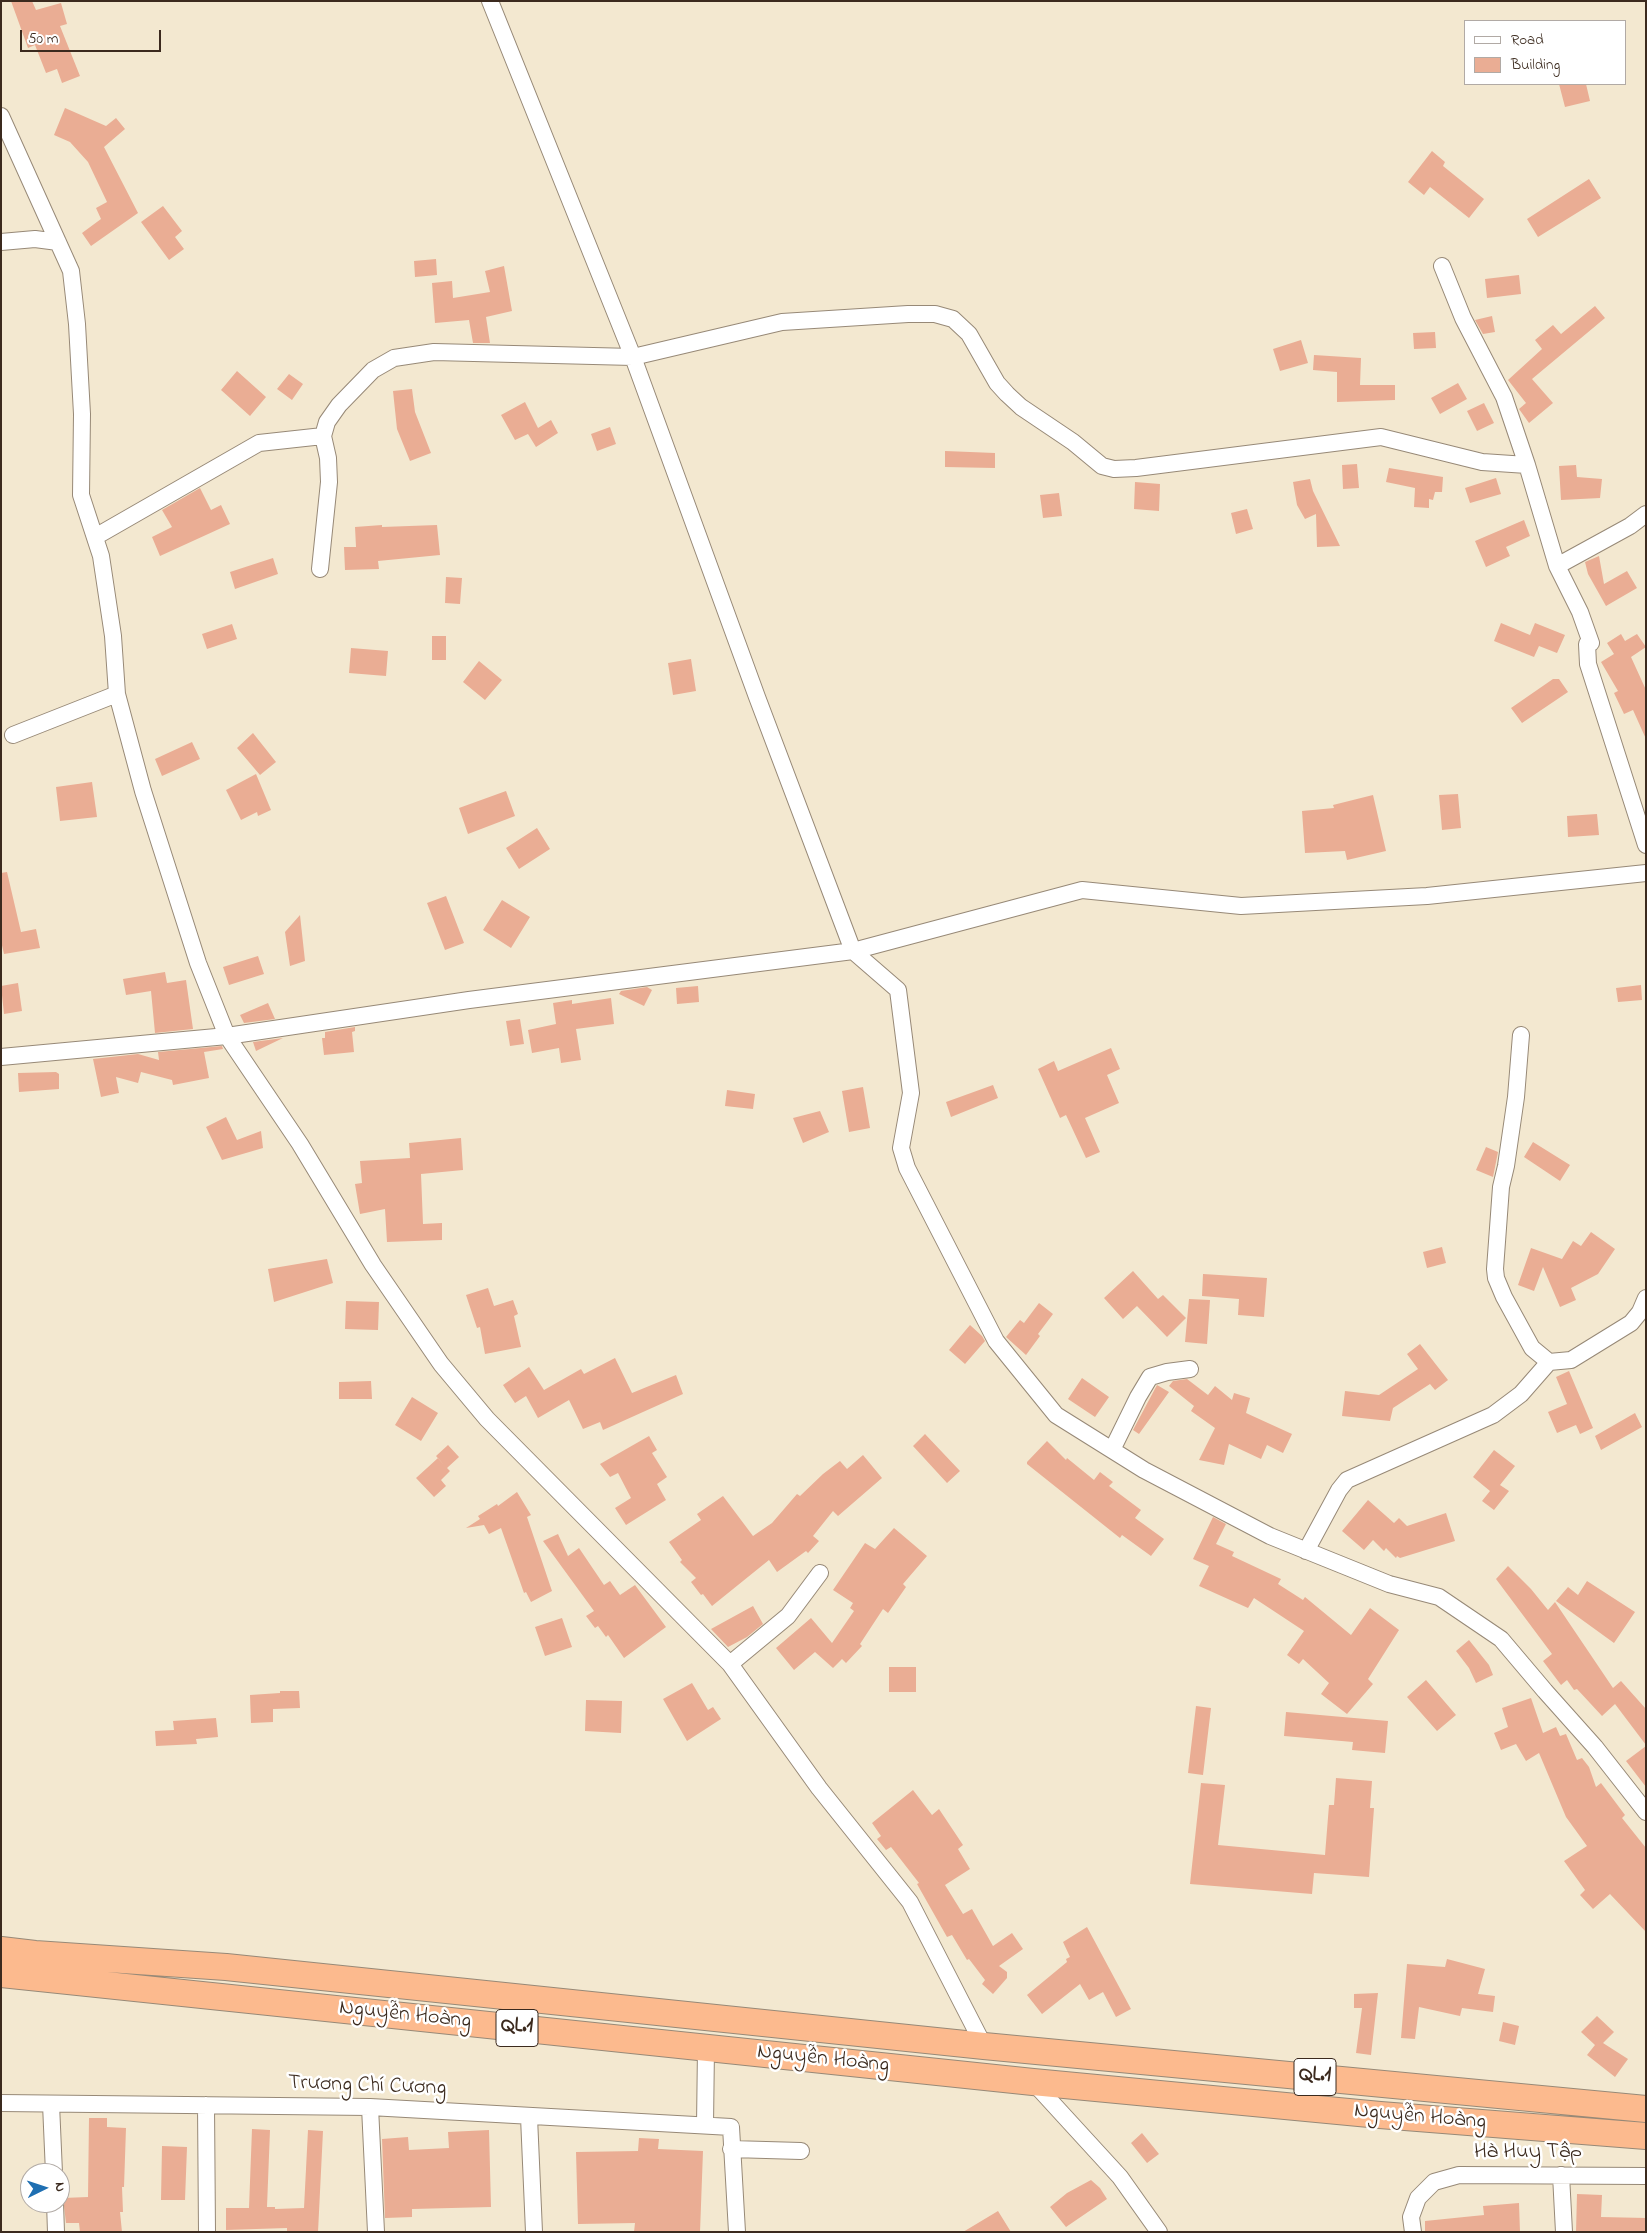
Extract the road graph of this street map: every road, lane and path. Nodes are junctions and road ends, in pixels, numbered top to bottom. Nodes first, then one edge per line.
1 (490, 1) edge
2 (1, 116) edge
3 (1, 242) edge
4 (58, 242) junction
5 (1442, 266) dead end
6 (633, 357) junction
7 (323, 436) junction
8 (1527, 465) junction
9 (1646, 514) edge
10 (95, 537) junction
11 (1557, 566) junction
12 (320, 569) dead end
13 (117, 694) junction
14 (13, 735) dead end
15 (1646, 844) edge
16 (1646, 873) edge
17 (854, 951) junction
18 (1521, 1034) dead end
19 (227, 1036) junction
20 (1, 1057) edge
21 (1646, 1298) edge
22 (1549, 1362) junction
23 (1190, 1369) dead end
24 (1112, 1450) junction
25 (1306, 1551) junction
26 (820, 1573) dead end
27 (730, 1664) junction
28 (1646, 1812) edge
29 (1, 1950) edge
30 (1, 1974) edge
31 (984, 2046) junction
32 (706, 2048) junction
33 (1033, 2082) junction
34 (1, 2103) edge
35 (51, 2104) junction
36 (206, 2105) junction
37 (370, 2107) junction
38 (1646, 2109) edge
39 (529, 2117) junction
40 (705, 2126) junction
41 (1646, 2136) edge
42 (731, 2149) junction
43 (801, 2151) dead end
44 (54, 2163) edge
45 (1561, 2175) junction
46 (1646, 2176) edge
47 (55, 2213) edge
48 (56, 2232) edge
49 (207, 2232) edge
50 (376, 2232) edge
51 (534, 2232) edge
52 (737, 2232) edge
53 (1159, 2232) edge
54 (1412, 2232) edge
55 (1564, 2232) edge

1 - 6 street
2 - 4 street
3 - 4 street
4 - 10 street
5 - 8 street
6 - 7 street
6 - 8 street
6 - 17 street
7 - 10 street
7 - 12 street
8 - 11 street
9 - 11 street
10 - 13 street
11 - 15 street
13 - 14 street
13 - 19 street
16 - 17 street
17 - 19 street
17 - 24 street
18 - 22 street
19 - 20 street
19 - 27 street
21 - 22 street
22 - 25 street
23 - 24 street
24 - 25 street
25 - 28 street
26 - 27 street
27 - 31 street
29 - 31 highway, Nguyễn Hoàng / QL.1
30 - 32 highway, Nguyễn Hoàng / QL.1
31 - 38 highway, Nguyễn Hoàng / QL.1
32 - 33 highway, Nguyễn Hoàng / QL.1
32 - 40 street
33 - 41 highway, Nguyễn Hoàng / QL.1
33 - 53 street
34 - 35 street, Trương Chí Cương
35 - 36 street, Trương Chí Cương
35 - 44 street
36 - 37 street, Trương Chí Cương
36 - 49 street
37 - 39 street, Trương Chí Cương
37 - 50 street
39 - 40 street, Trương Chí Cương
39 - 51 street
40 - 42 street, Trương Chí Cương
42 - 43 street
42 - 52 street
45 - 46 street, Hà Huy Tập
45 - 54 street, Hà Huy Tập
45 - 55 street
47 - 48 street

